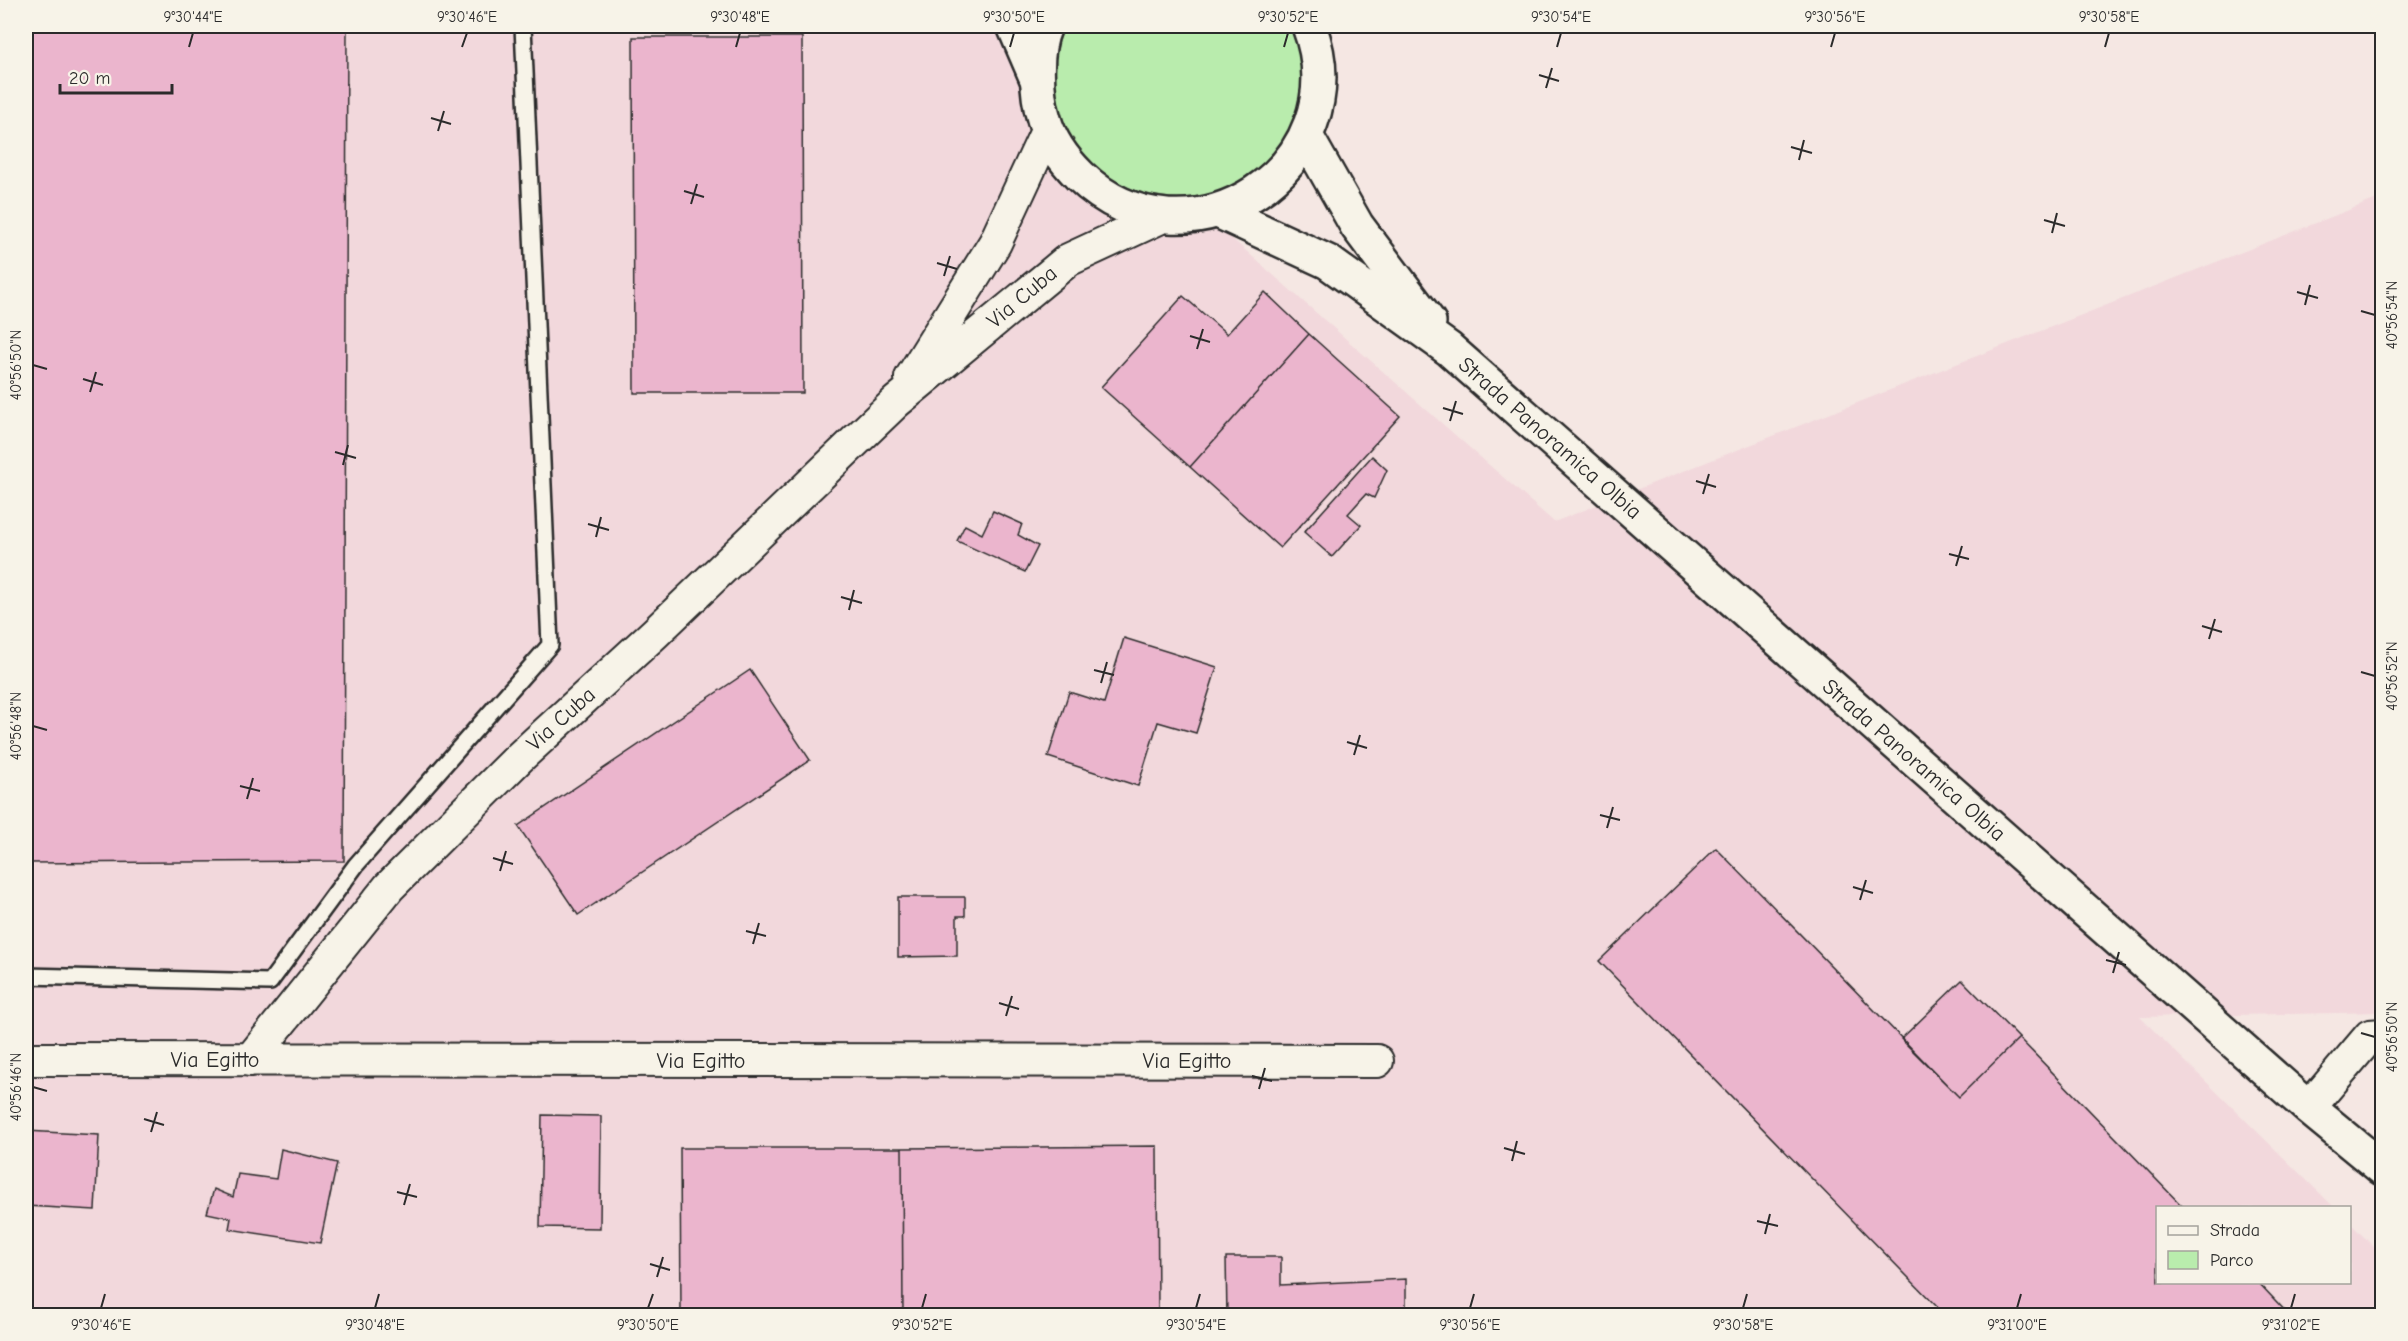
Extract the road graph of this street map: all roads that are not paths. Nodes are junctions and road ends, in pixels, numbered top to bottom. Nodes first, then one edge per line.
1 (523, 26) edge
2 (1014, 26) edge
3 (1045, 26) edge
4 (1309, 26) edge
5 (1036, 76) junction
6 (1047, 131) junction
7 (1306, 136) junction
8 (1218, 211) junction
9 (1163, 216) junction
10 (1449, 349) junction
11 (897, 402) junction
12 (26, 976) edge
13 (2382, 1035) edge
14 (26, 1059) edge
15 (250, 1060) junction
16 (1377, 1062) dead end
17 (2309, 1108) junction
18 (2382, 1168) edge

1 - 12 lane
2 - 5 main road
3 - 5 main road
4 - 7 main road
5 - 6 main road
6 - 9 main road
6 - 11 street, Via Cuba
7 - 8 main road
7 - 10 main road
8 - 9 main road
8 - 10 main road
9 - 11 street, Via Cuba
10 - 17 main road, Strada Panoramica Olbia
11 - 15 street, Via Cuba
13 - 17 street
14 - 15 street, Via Egitto
15 - 16 street, Via Egitto
17 - 18 main road, Strada Panoramica Olbia

